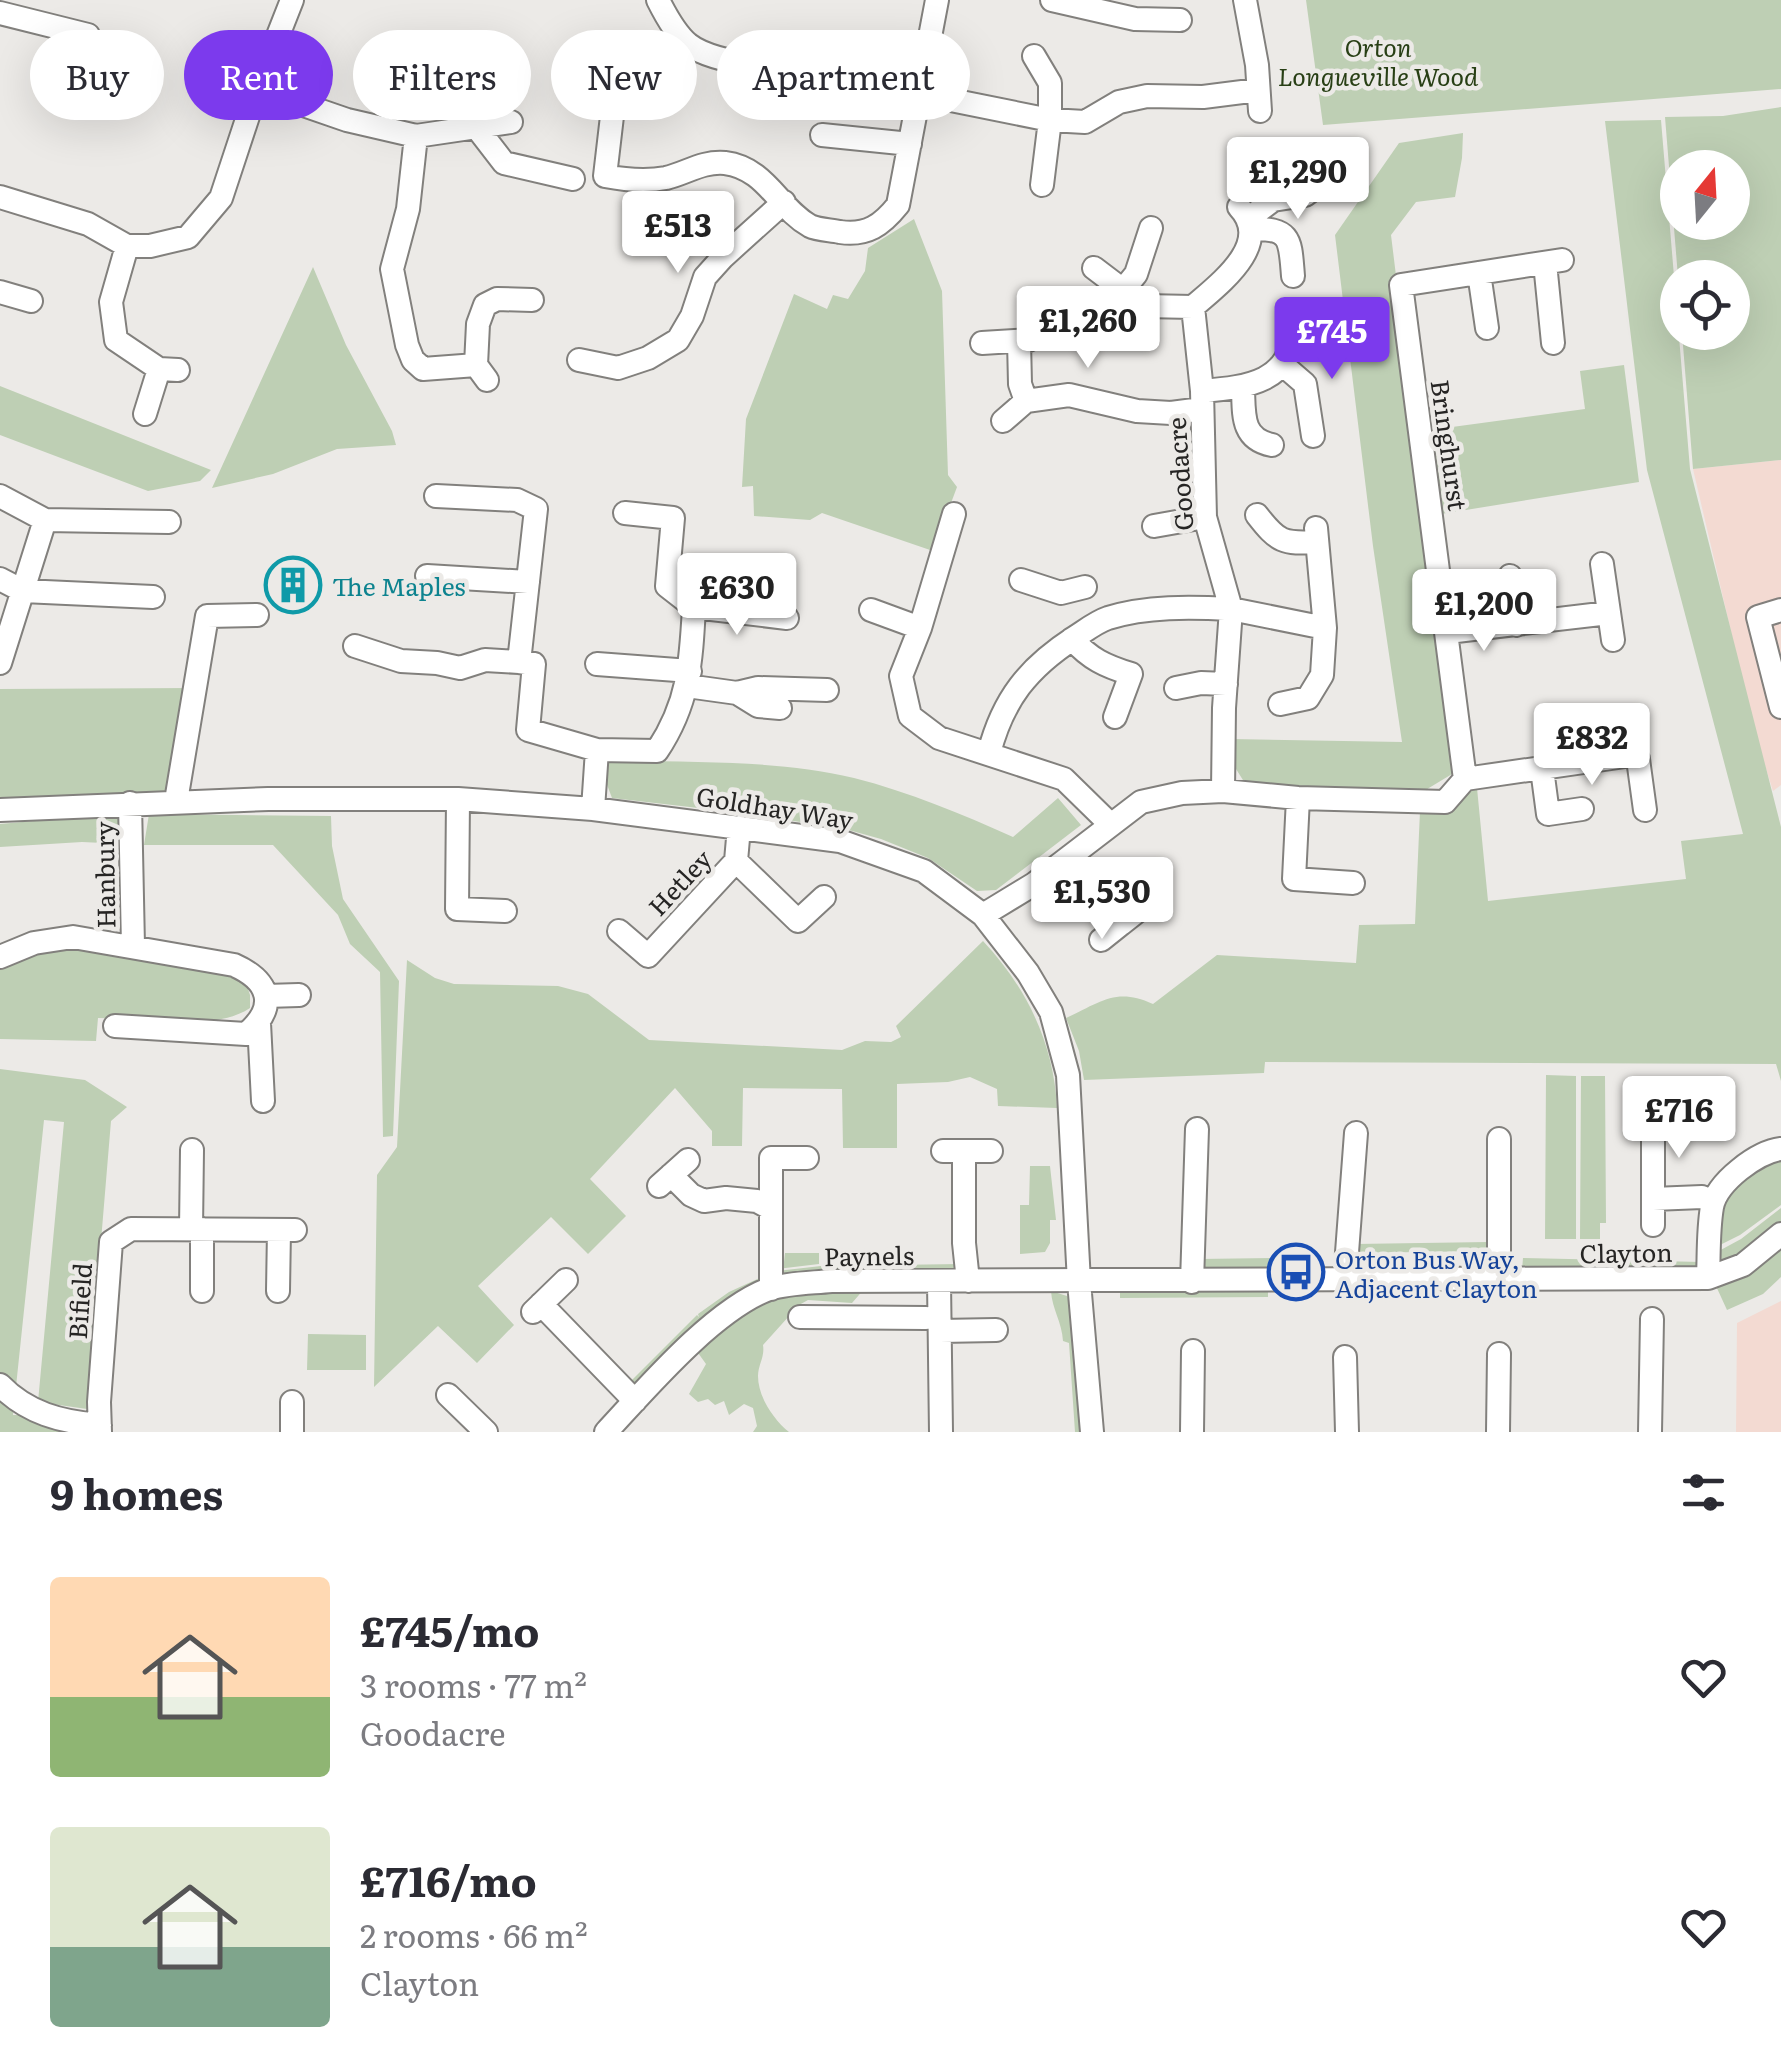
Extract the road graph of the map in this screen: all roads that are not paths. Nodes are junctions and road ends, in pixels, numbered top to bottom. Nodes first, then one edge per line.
1 (292, 0) edge
2 (658, 0) edge
3 (937, 0) edge
4 (1052, 0) edge
5 (1245, 0) edge
6 (0, 13) edge
7 (1166, 13) edge
8 (71, 30) edge
9 (280, 30) edge
10 (932, 30) edge
11 (1034, 56) dead end
12 (717, 58) edge
13 (970, 98) edge
14 (333, 115) edge
15 (247, 120) edge
16 (612, 120) edge
17 (915, 120) edge
18 (1050, 120) junction
19 (511, 122) dead end
20 (477, 128) junction
21 (822, 135) dead end
22 (416, 136) junction
23 (910, 144) junction
24 (574, 179) dead end
25 (1042, 185) dead end
26 (1316, 186) dead end
27 (0, 197) edge
28 (784, 202) junction
29 (1246, 218) junction
30 (1151, 228) dead end
31 (127, 246) junction
32 (1094, 268) dead end
33 (1479, 273) junction
34 (1293, 276) dead end
35 (1123, 290) junction
36 (0, 292) edge
37 (30, 300) dead end
38 (532, 300) dead end
39 (1193, 307) junction
40 (1294, 327) dead end
41 (1486, 328) dead end
42 (982, 343) dead end
43 (1552, 343) dead end
44 (579, 360) dead end
45 (1282, 365) junction
46 (1243, 388) junction
47 (1202, 400) junction
48 (1026, 401) junction
49 (145, 414) dead end
50 (1003, 420) dead end
51 (1312, 436) dead end
52 (1272, 445) dead end
53 (0, 496) edge
54 (436, 496) dead end
55 (625, 513) dead end
56 (954, 514) dead end
57 (1257, 515) dead end
58 (1205, 517) junction
59 (45, 520) junction
60 (169, 522) dead end
61 (1154, 526) dead end
62 (1602, 564) dead end
63 (428, 576) dead end
64 (1510, 576) dead end
65 (0, 580) edge
66 (1021, 580) dead end
67 (528, 582) junction
68 (23, 591) junction
69 (154, 596) dead end
70 (694, 607) junction
71 (1232, 609) junction
72 (871, 610) dead end
73 (1781, 610) edge
74 (1609, 612) junction
75 (257, 615) dead end
76 (787, 618) dead end
77 (1104, 619) junction
78 (1516, 625) junction
79 (920, 628) junction
80 (1325, 628) junction
81 (1448, 632) junction
82 (1072, 639) junction
83 (1612, 640) dead end
84 (354, 646) dead end
85 (519, 662) junction
86 (0, 663) edge
87 (598, 664) dead end
88 (688, 679) junction
89 (1226, 684) junction
90 (1176, 688) dead end
91 (827, 690) dead end
92 (737, 693) junction
93 (1280, 704) dead end
94 (1781, 707) edge
95 (780, 708) dead end
96 (1115, 717) dead end
97 (1627, 725) dead end
98 (597, 750) junction
99 (989, 753) junction
100 (1632, 755) junction
101 (1542, 769) junction
102 (1465, 778) junction
103 (1223, 790) junction
104 (1298, 798) junction
105 (458, 799) junction
106 (176, 801) junction
107 (130, 803) junction
108 (593, 809) junction
109 (0, 810) edge
110 (1582, 810) dead end
111 (1646, 810) dead end
112 (1110, 824) junction
113 (739, 827) junction
114 (1068, 858) junction
115 (736, 862) junction
116 (1353, 883) dead end
117 (1159, 894) dead end
118 (824, 897) dead end
119 (505, 911) dead end
120 (984, 915) junction
121 (1121, 924) junction
122 (620, 931) dead end
123 (1101, 940) dead end
124 (133, 946) junction
125 (0, 957) edge
126 (299, 995) dead end
127 (266, 996) junction
128 (259, 1023) junction
129 (114, 1026) dead end
130 (262, 1101) dead end
131 (1653, 1123) dead end
132 (1197, 1129) dead end
133 (1356, 1133) dead end
134 (1499, 1139) dead end
135 (1781, 1149) edge
136 (192, 1150) dead end
137 (990, 1151) dead end
138 (807, 1158) dead end
139 (673, 1174) dead end
140 (1653, 1199) junction
141 (1712, 1202) junction
142 (770, 1208) junction
143 (1653, 1225) dead end
144 (197, 1229) junction
145 (1781, 1234) edge
146 (1345, 1278) junction
147 (1708, 1278) junction
148 (566, 1280) dead end
149 (1499, 1280) junction
150 (872, 1281) junction
151 (968, 1281) junction
152 (940, 1282) junction
153 (1079, 1282) junction
154 (1192, 1282) junction
155 (771, 1289) junction
156 (278, 1291) dead end
157 (202, 1292) dead end
158 (800, 1317) dead end
159 (871, 1317) junction
160 (1652, 1319) dead end
161 (933, 1324) junction
162 (996, 1330) dead end
163 (1192, 1351) dead end
164 (1499, 1354) dead end
165 (1346, 1357) dead end
166 (0, 1385) edge
167 (449, 1394) dead end
168 (635, 1401) junction
169 (292, 1402) dead end
170 (100, 1429) edge
171 (292, 1432) edge
172 (486, 1432) edge
173 (606, 1432) edge
174 (941, 1432) edge
175 (1092, 1432) edge
176 (1192, 1432) edge
177 (1347, 1432) edge
178 (1498, 1432) edge
179 (1650, 1432) edge

1 - 9 street
2 - 12 street
3 - 10 street
4 - 7 street
5 - 18 street
6 - 8 street
11 - 18 street
13 - 18 street
14 - 22 street
15 - 31 street
16 - 28 street
17 - 23 street
18 - 25 street
19 - 20 street
20 - 22 street
20 - 24 street
21 - 23 street
22 - 38 street
23 - 28 street
26 - 29 street
27 - 31 street
28 - 44 street
29 - 34 street
29 - 39 street
30 - 35 street
31 - 49 street
32 - 35 street
33 - 41 street
33 - 43 street, Bringhurst
33 - 81 street, Bringhurst
35 - 39 street
36 - 37 street
39 - 47 street, Goodacre
40 - 45 street
42 - 48 street
45 - 46 street, Goodacre
45 - 51 street
46 - 47 street, Goodacre
46 - 52 street
47 - 48 street
47 - 58 street, Goodacre
48 - 50 street
53 - 59 street
54 - 67 street
55 - 70 street
56 - 79 street
57 - 80 street
58 - 61 street
58 - 71 street, Goodacre
59 - 60 street
59 - 68 street
62 - 74 street
63 - 67 street
64 - 78 street
65 - 68 street
66 - 77 street
67 - 85 street
68 - 69 street
68 - 86 street
70 - 76 street
70 - 88 street
71 - 77 street
71 - 80 street
71 - 89 street, Goodacre
72 - 79 street
73 - 94 street
74 - 78 street
74 - 83 street
75 - 106 street
77 - 82 street
78 - 81 street
79 - 99 street
80 - 93 street
81 - 102 street, Bringhurst
82 - 96 street
82 - 99 street
84 - 85 street
85 - 98 street
87 - 88 street
88 - 92 street
88 - 98 street
89 - 90 street
89 - 103 street, Goodacre
91 - 92 street
92 - 95 street
97 - 100 street
98 - 108 street
99 - 112 street
100 - 101 street
100 - 111 street
101 - 102 street
101 - 110 street
102 - 104 street
103 - 104 street
103 - 112 street
104 - 116 street
105 - 106 street, Goldhay Way
105 - 108 street, Goldhay Way
105 - 119 street
106 - 107 street, Goldhay Way
107 - 109 street, Goldhay Way
107 - 124 street, Hanbury
108 - 113 street, Goldhay Way
112 - 114 street
113 - 115 street, Hetley
113 - 120 street, Goldhay Way
114 - 120 street
114 - 121 street
115 - 118 street, Hetley
115 - 122 street, Hetley
117 - 121 street
120 - 153 street, Goldhay Way
121 - 123 street
124 - 125 street, Hanbury
124 - 127 street, Hanbury
126 - 127 street
127 - 128 street
128 - 129 street
128 - 130 street
131 - 140 street
132 - 154 street
133 - 146 street
134 - 149 street
135 - 141 street
136 - 144 street
137 - 151 street
138 - 142 street
139 - 142 street
140 - 141 street
140 - 143 street
141 - 147 street, Clayton
142 - 155 street
144 - 156 street, Bifield
144 - 157 street
144 - 170 street, Bifield
145 - 147 street
146 - 149 street, Clayton
146 - 154 street, Clayton
147 - 149 street, Clayton
148 - 168 street
150 - 152 street, Paynels
150 - 155 street, Paynels
150 - 159 street
151 - 152 street, Paynels
151 - 153 street, Paynels
152 - 161 street
153 - 154 street, Clayton
153 - 175 street, Goldhay Way
155 - 168 street, Paynels
158 - 159 street
159 - 161 street
160 - 179 street
161 - 162 street
161 - 174 street
163 - 176 street
164 - 178 street
165 - 177 street
166 - 170 street
167 - 172 street
168 - 173 street, Paynels
169 - 171 street

